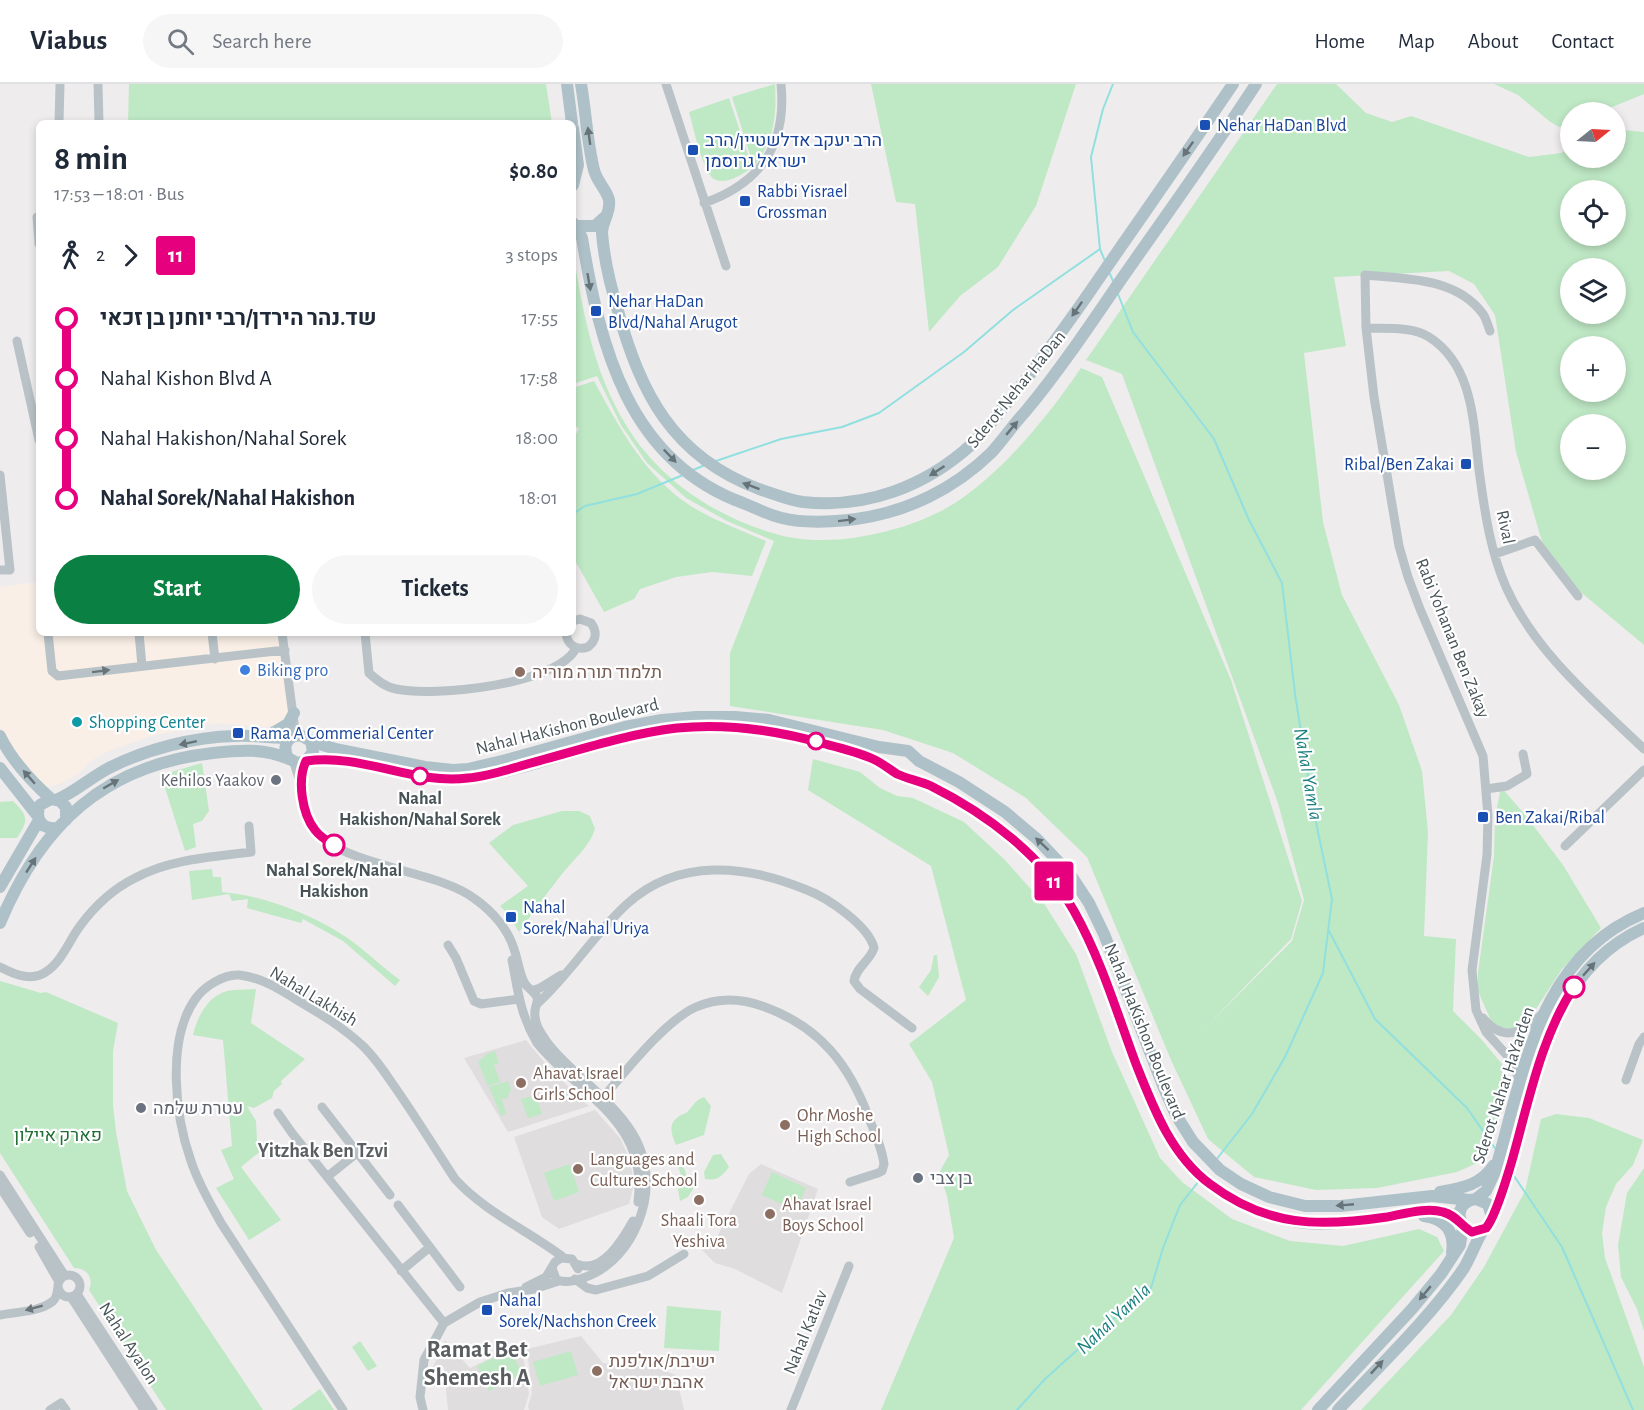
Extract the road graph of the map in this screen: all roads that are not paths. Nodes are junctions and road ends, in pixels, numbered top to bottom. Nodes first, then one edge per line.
1 (60, 84) edge
2 (98, 84) edge
3 (567, 84) edge
4 (582, 84) edge
5 (666, 84) edge
6 (781, 84) edge
7 (1233, 84) edge
8 (1256, 84) edge
9 (59, 120) edge
10 (99, 120) edge
11 (572, 120) edge
12 (576, 150) edge
13 (576, 173) edge
14 (576, 184) edge
15 (602, 186) junction
16 (704, 203) junction
17 (606, 216) junction
18 (576, 224) edge
19 (576, 228) edge
20 (726, 266) dead end
21 (1366, 328) junction
22 (1490, 331) dead end
23 (17, 341) dead end
24 (36, 426) edge
25 (0, 475) edge
26 (1495, 554) junction
27 (0, 570) edge
28 (1578, 596) dead end
29 (576, 620) edge
30 (48, 636) edge
31 (139, 636) edge
32 (212, 636) edge
33 (283, 636) edge
34 (364, 636) edge
35 (566, 636) edge
36 (576, 648) junction
37 (285, 650) junction
38 (215, 659) junction
39 (142, 666) junction
40 (294, 713) junction
41 (0, 736) edge
42 (267, 736) junction
43 (294, 736) junction
44 (311, 741) junction
45 (1644, 749) edge
46 (904, 751) junction
47 (1523, 754) dead end
48 (915, 758) junction
49 (298, 761) junction
50 (0, 768) edge
51 (1644, 770) edge
52 (899, 773) junction
53 (1486, 789) junction
54 (53, 800) junction
55 (38, 818) junction
56 (62, 824) junction
57 (249, 826) dead end
58 (1565, 846) dead end
59 (251, 852) junction
60 (253, 864) dead end
61 (0, 887) edge
62 (1644, 913) edge
63 (0, 923) edge
64 (1644, 928) edge
65 (504, 929) junction
66 (448, 945) dead end
67 (575, 964) junction
68 (0, 967) edge
69 (531, 991) junction
70 (1473, 997) junction
71 (519, 1001) junction
72 (537, 1004) junction
73 (1544, 1013) junction
74 (912, 1028) dead end
75 (1644, 1037) edge
76 (1626, 1080) dead end
77 (1520, 1086) junction
78 (601, 1100) junction
79 (322, 1107) dead end
80 (278, 1113) dead end
81 (358, 1152) junction
82 (1500, 1156) junction
83 (0, 1175) edge
84 (327, 1177) junction
85 (850, 1182) dead end
86 (2, 1188) edge
87 (390, 1195) dead end
88 (1403, 1199) junction
89 (1473, 1199) junction
90 (398, 1205) dead end
91 (1408, 1213) junction
92 (1492, 1217) junction
93 (1461, 1223) junction
94 (1483, 1230) junction
95 (540, 1241) junction
96 (430, 1247) junction
97 (684, 1254) dead end
98 (563, 1257) junction
99 (1449, 1263) junction
100 (577, 1264) junction
101 (553, 1266) junction
102 (849, 1266) dead end
103 (401, 1271) junction
104 (575, 1279) junction
105 (559, 1281) junction
106 (61, 1282) junction
107 (460, 1287) dead end
108 (519, 1291) junction
109 (74, 1295) junction
110 (0, 1315) edge
111 (444, 1323) junction
112 (50, 1410) edge
113 (66, 1410) edge
114 (144, 1410) edge
115 (153, 1410) edge
116 (343, 1410) edge
117 (423, 1410) edge
118 (791, 1410) edge
119 (1318, 1410) edge
120 (1338, 1410) edge

1 - 9 street
2 - 10 street
3 - 11 main road
15 -> 4 main road, Sderot Nehar HaDan
5 - 16 street
6 - 16 street
7 -> 17 main road, Sderot Nehar HaDan
19 -> 8 main road, Sderot Nehar HaDan
12 - 13 main road
14 - 15 main road
15 - 17 main road, Sderot Nehar HaDan
16 - 20 street
17 - 18 main road, Sderot Nehar HaDan
21 - 22 street, Rabi Yohanan Ben Zakay
21 - 26 street, Rival
21 - 53 street, Rabi Yohanan Ben Zakay
23 - 24 street
25 - 27 street
26 - 28 street
26 - 45 street, Rival
29 - 36 street
30 -> 39 street
31 - 39 street
32 - 38 street
33 - 37 street
34 - 36 street
35 - 36 street
37 - 38 street
37 - 40 street
38 - 39 street
40 - 42 main road
40 - 43 street
54 -> 41 main road
42 - 43 main road
42 -> 54 main road
43 - 44 main road
43 - 49 main road
44 - 46 main road, Nahal HaKishon Boulevard
44 - 49 main road
46 - 48 main road
46 - 52 main road
47 - 53 street
48 - 52 main road
88 -> 48 main road, Nahal HaKishon Boulevard
49 - 52 main road, Nahal HaKishon Boulevard
56 -> 49 main road, Nahal HaKishon Boulevard
49 - 65 street
50 - 55 main road
51 - 58 street
52 - 91 main road, Nahal HaKishon Boulevard
53 - 70 street, Rabi Yohanan Ben Zakay
54 - 55 main road
54 - 56 main road
55 - 56 main road
55 - 61 main road
63 -> 56 main road, Nahal HaKishon Boulevard
57 - 59 street
59 - 60 street
59 - 68 street
62 - 73 main road, Sderot Nahar HaYarden
92 -> 64 main road, Sderot Nahar HaYarden
65 - 69 street
65 - 71 street
66 - 71 street
67 - 69 street
67 - 72 street
67 - 74 street
69 - 71 street
69 - 72 street
70 - 73 street, Rabi Yohanan Ben Zakay
70 - 77 street, Rabi Yohanan Ben Zakay
71 - 72 street
71 - 78 street
72 - 78 street
73 - 77 main road, Sderot Nahar HaYarden
75 - 76 street
77 - 82 main road, Sderot Nahar HaYarden
78 - 85 street
78 - 100 street
78 - 104 street
79 - 81 street
80 - 84 street
81 - 84 street
81 - 87 street
82 - 88 main road
82 - 89 main road, Sderot Nahar HaYarden
83 - 86 street
84 - 103 street
86 - 106 street
88 - 89 main road, Nahal HaKishon Boulevard
89 - 92 main road
89 - 93 main road
90 - 96 street
91 - 93 main road, Nahal HaKishon Boulevard
91 - 99 main road
92 - 94 main road
93 - 94 main road
93 - 99 main road
120 -> 94 main road
95 - 98 street, Nahal Lakhish
95 - 101 street, Nahal Lakhish
95 - 116 street, Nahal Lakhish
96 - 103 street
96 - 107 street
97 - 104 street
98 - 100 street
98 - 101 street
99 -> 119 main road
100 - 104 street
101 - 105 street
101 - 108 street
102 - 118 street, Nahal Katlav
103 - 111 street
104 - 105 street
105 - 108 street
106 - 109 street
106 - 109 street
106 -> 110 street
108 - 111 street
109 - 114 street, Nahal Ayalon
109 - 115 street, Nahal Ayalon
111 - 117 street
112 - 113 street

